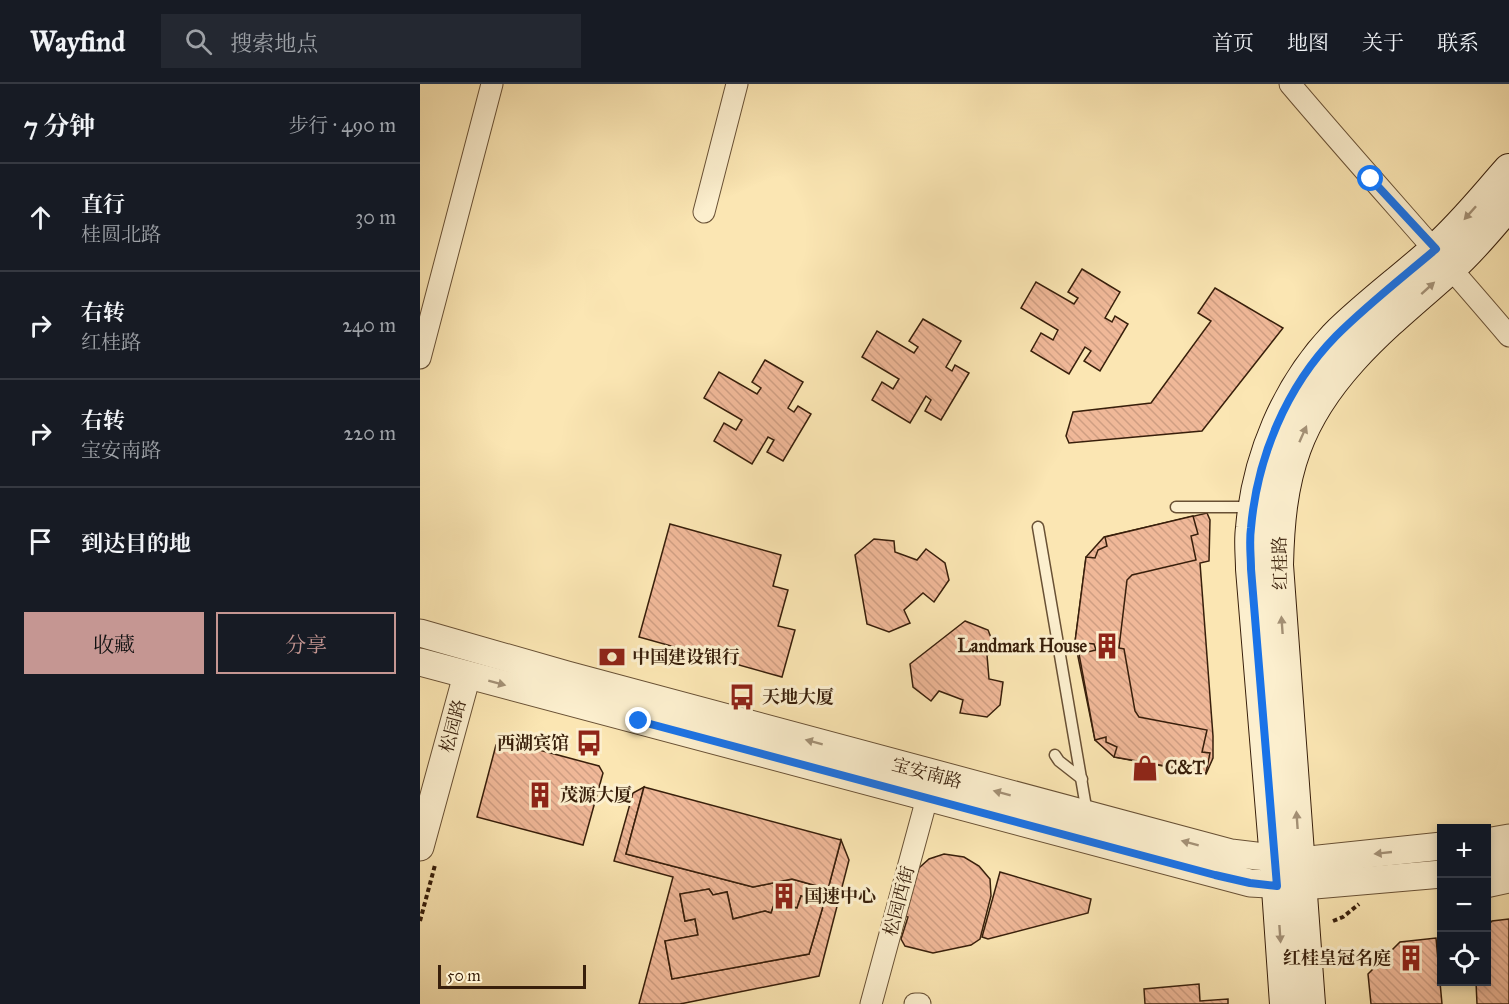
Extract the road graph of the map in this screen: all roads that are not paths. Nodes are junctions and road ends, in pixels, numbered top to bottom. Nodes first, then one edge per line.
1 (492, 84) edge
2 (737, 84) edge
3 (1290, 84) edge
4 (1509, 169) edge
5 (1509, 205) edge
6 (704, 212) dead end
7 (1444, 258) junction
8 (1509, 336) edge
9 (420, 358) edge
10 (1176, 507) dead end
11 (1253, 507) junction
12 (1038, 526) dead end
13 (420, 633) edge
14 (420, 662) edge
15 (467, 675) junction
16 (1055, 755) dead end
17 (1082, 779) junction
18 (927, 798) junction
19 (1088, 816) junction
20 (1509, 838) edge
21 (1491, 841) edge
22 (1437, 847) edge
23 (420, 848) edge
24 (1509, 863) edge
25 (1491, 866) edge
26 (1289, 873) junction
27 (1437, 877) edge
28 (1509, 882) edge
29 (1491, 886) edge
30 (871, 1004) edge
31 (915, 1004) edge
32 (920, 1004) edge
33 (1285, 1004) edge
34 (1310, 1004) edge

1 - 9 street
2 - 6 street
3 - 7 street
4 -> 7 main road, 红桂路
5 - 7 main road, 红桂路
7 - 8 street
7 - 11 main road, 红桂路
26 -> 7 main road, 红桂路
10 - 11 lane
11 - 26 main road, 红桂路
12 - 17 lane
19 -> 13 street, 宝安南路
14 - 15 street, 宝安南路
15 -> 18 street, 宝安南路
15 - 23 street, 松园路
16 - 17 lane
17 - 19 lane
18 - 26 street, 宝安南路
18 - 30 street, 松园西街
26 -> 19 street, 宝安南路
20 - 21 street
22 -> 26 street, 宝安南路
24 - 25 street
26 - 27 street, 宝安南路
26 -> 33 main road, 红桂路
26 - 34 main road, 红桂路
28 - 29 street
31 - 32 street

